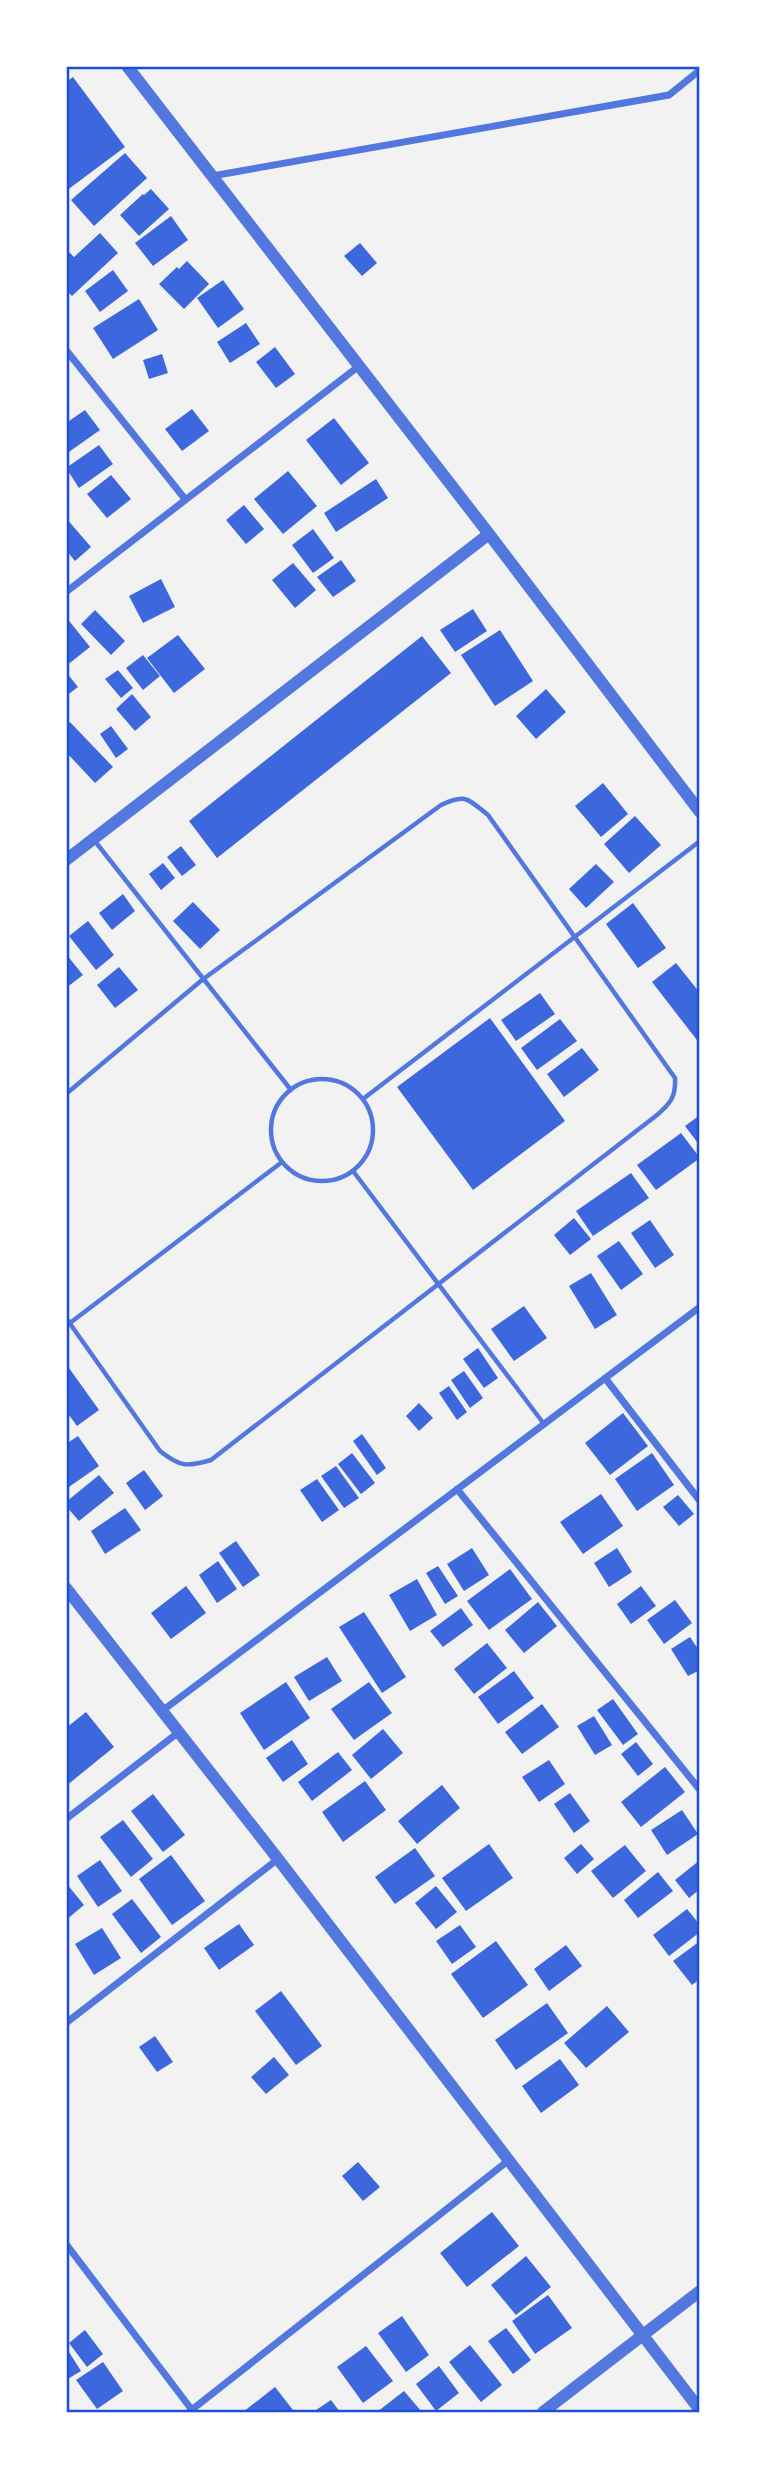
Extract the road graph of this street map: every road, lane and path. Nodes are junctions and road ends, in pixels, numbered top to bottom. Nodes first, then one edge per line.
1 (127, 66) edge
2 (699, 70) edge
3 (211, 176) junction
4 (66, 349) edge
5 (359, 366) junction
6 (185, 499) junction
7 (489, 534) junction
8 (66, 592) edge
9 (699, 812) edge
10 (93, 839) junction
11 (699, 841) edge
12 (66, 860) edge
13 (576, 938) junction
14 (202, 980) junction
15 (291, 1090) junction
16 (66, 1094) edge
17 (363, 1099) junction
18 (282, 1161) junction
19 (353, 1171) junction
20 (438, 1285) junction
21 (699, 1307) edge
22 (68, 1323) edge
23 (605, 1378) junction
24 (544, 1424) junction
25 (457, 1489) junction
26 (699, 1501) edge
27 (66, 1588) edge
28 (162, 1711) junction
29 (179, 1732) junction
30 (699, 1790) edge
31 (66, 1819) edge
32 (278, 1858) junction
33 (66, 2023) edge
34 (509, 2160) junction
35 (66, 2244) edge
36 (699, 2291) edge
37 (642, 2335) junction
38 (699, 2410) edge
39 (190, 2411) edge
40 (543, 2413) edge

1 - 3 street
2 - 3 street
3 - 5 street
4 - 6 street
5 - 6 street
5 - 7 street
6 - 8 street
7 - 9 street
7 - 10 street
10 - 12 street
10 - 14 lane
11 - 13 lane
13 - 14 lane
13 - 17 lane
13 - 20 lane
14 - 15 lane
14 - 16 lane
15 - 17 lane
15 - 18 lane
17 - 19 lane
18 - 19 lane
18 - 22 lane
19 - 20 lane
20 - 22 lane
20 - 24 lane
21 - 23 street
23 - 24 street
23 - 26 street
24 - 25 street
25 - 28 street
25 - 30 street
27 - 28 street
28 - 29 street
29 - 31 street
29 - 32 street
32 - 33 street
32 - 34 street
34 - 37 street
34 - 39 street
35 - 39 street
36 - 37 street
37 - 38 street
37 - 40 street

